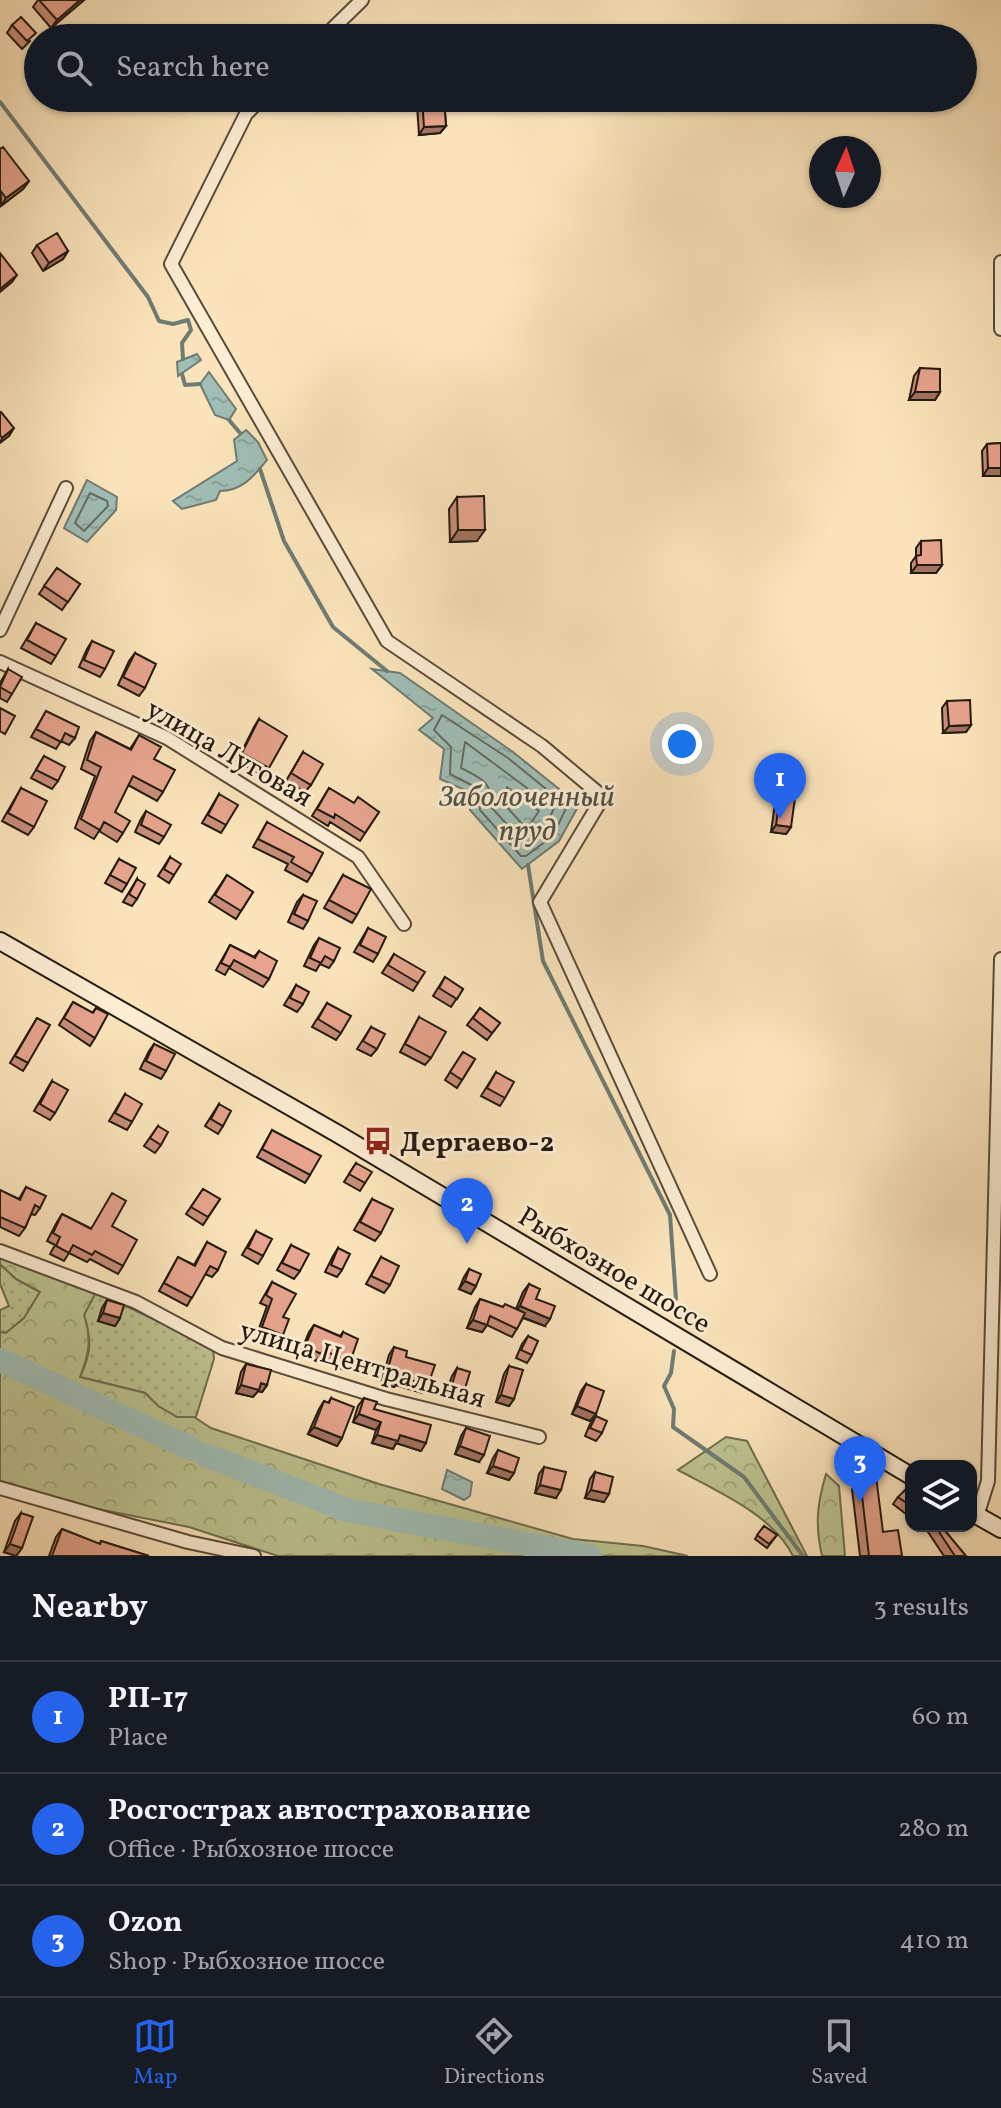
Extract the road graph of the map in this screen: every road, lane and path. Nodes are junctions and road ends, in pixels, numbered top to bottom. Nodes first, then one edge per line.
1 (362, 0) edge
2 (337, 24) edge
3 (248, 112) edge
4 (1001, 262) edge
5 (1001, 329) edge
6 (66, 488) dead end
7 (0, 630) edge
8 (0, 662) edge
9 (404, 924) dead end
10 (0, 941) edge
11 (1001, 959) edge
12 (0, 1251) edge
13 (710, 1274) dead end
14 (539, 1437) dead end
15 (905, 1472) edge
16 (0, 1488) edge
17 (977, 1507) edge
18 (977, 1516) edge
19 (1001, 1529) edge
20 (188, 1542) junction
21 (184, 1556) edge
22 (254, 1556) edge

1 - 2 street
3 - 13 street
4 - 5 street
6 - 7 street
8 - 9 street, улица Луговая
10 - 15 main road, Рыбхозное шоссе
11 - 17 street
12 - 14 street, улица Центральная
16 - 20 street
18 - 19 main road
20 - 21 street
20 - 22 street

